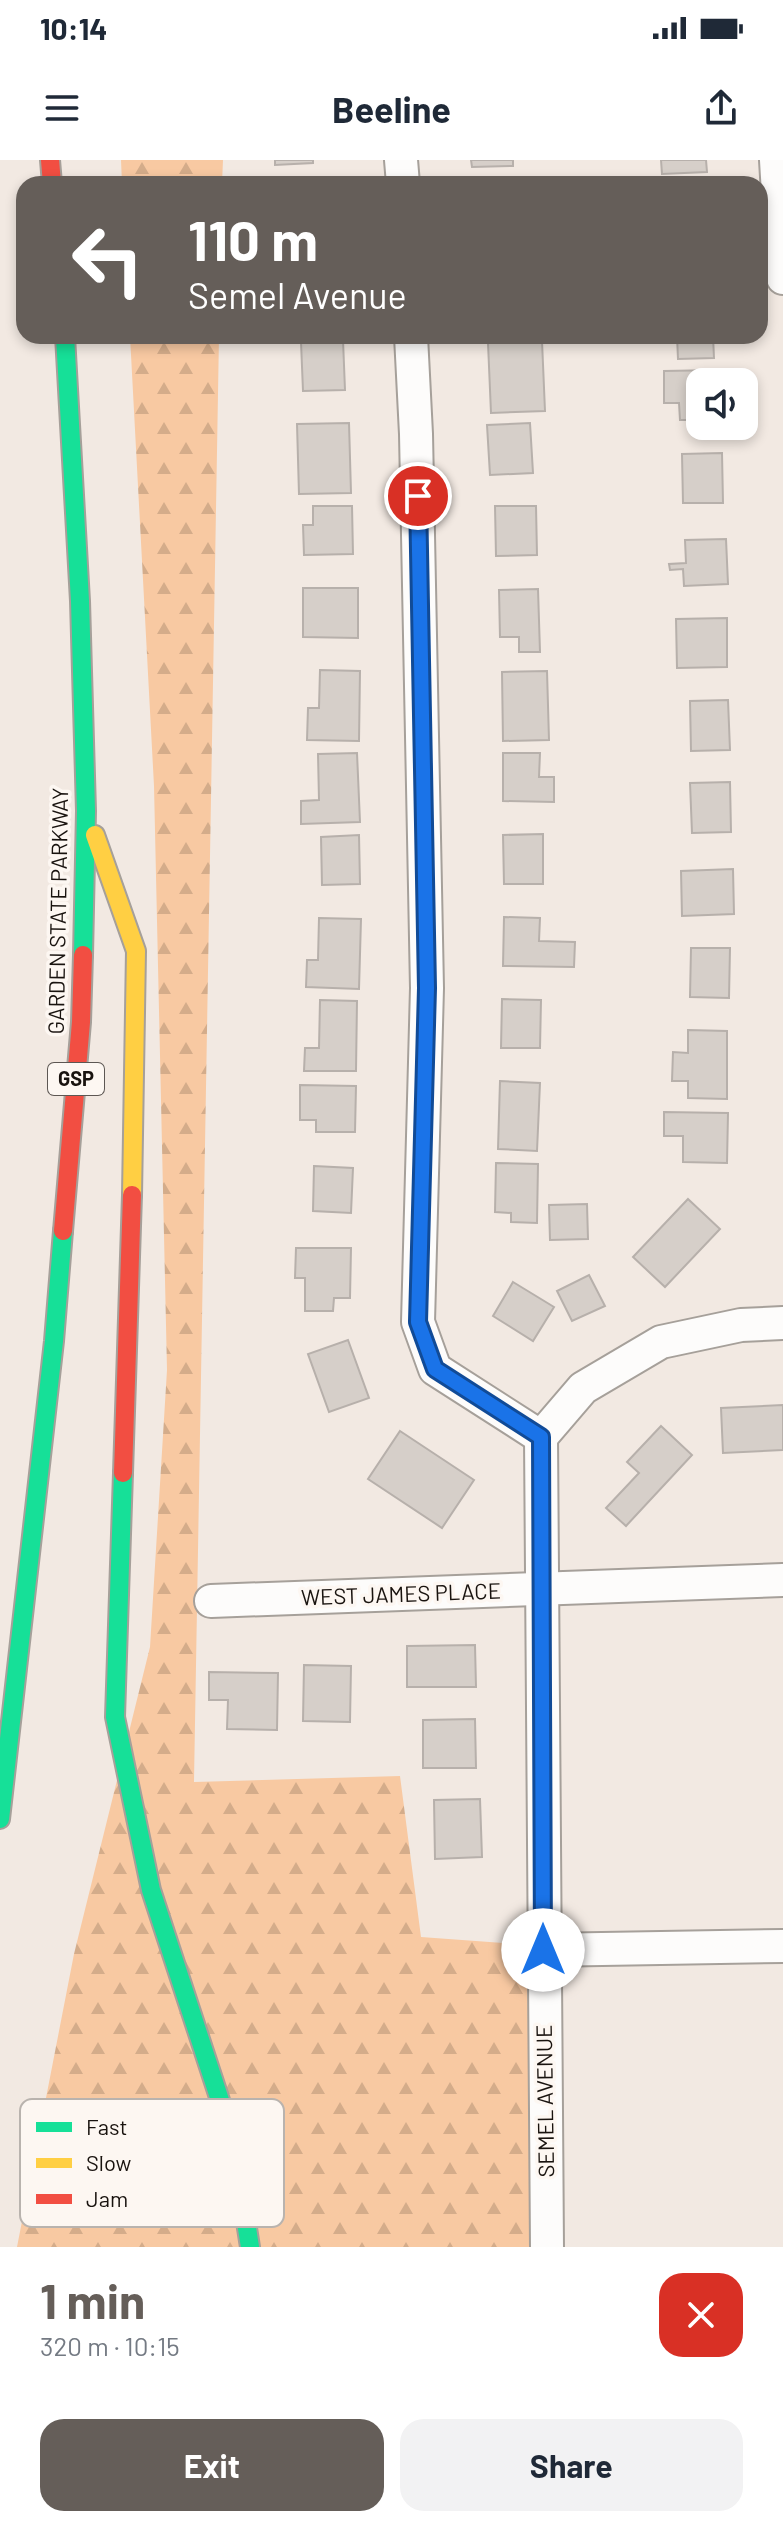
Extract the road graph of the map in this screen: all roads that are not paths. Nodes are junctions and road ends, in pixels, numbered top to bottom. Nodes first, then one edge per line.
1 (776, 160) edge
2 (781, 201) edge
3 (783, 278) edge
4 (65, 344) edge
5 (411, 344) edge
6 (86, 811) junction
7 (783, 1323) edge
8 (541, 1437) junction
9 (783, 1580) edge
10 (543, 1588) junction
11 (211, 1601) dead end
12 (0, 1819) edge
13 (783, 1946) edge
14 (543, 1950) junction
15 (220, 2099) edge
16 (247, 2227) edge
17 (250, 2247) edge
18 (547, 2247) edge

1 - 2 street
2 - 3 street
4 - 6 highway, GARDEN STATE PARKWAY / GSP
5 - 8 street
6 - 12 highway, GARDEN STATE PARKWAY / GSP
6 - 15 highway
7 - 8 street
8 - 10 street, SEMEL AVENUE
9 - 10 street, WEST JAMES PLACE
10 - 11 street, WEST JAMES PLACE
10 - 14 street, SEMEL AVENUE
13 - 14 street
14 - 18 street, SEMEL AVENUE
16 - 17 highway

